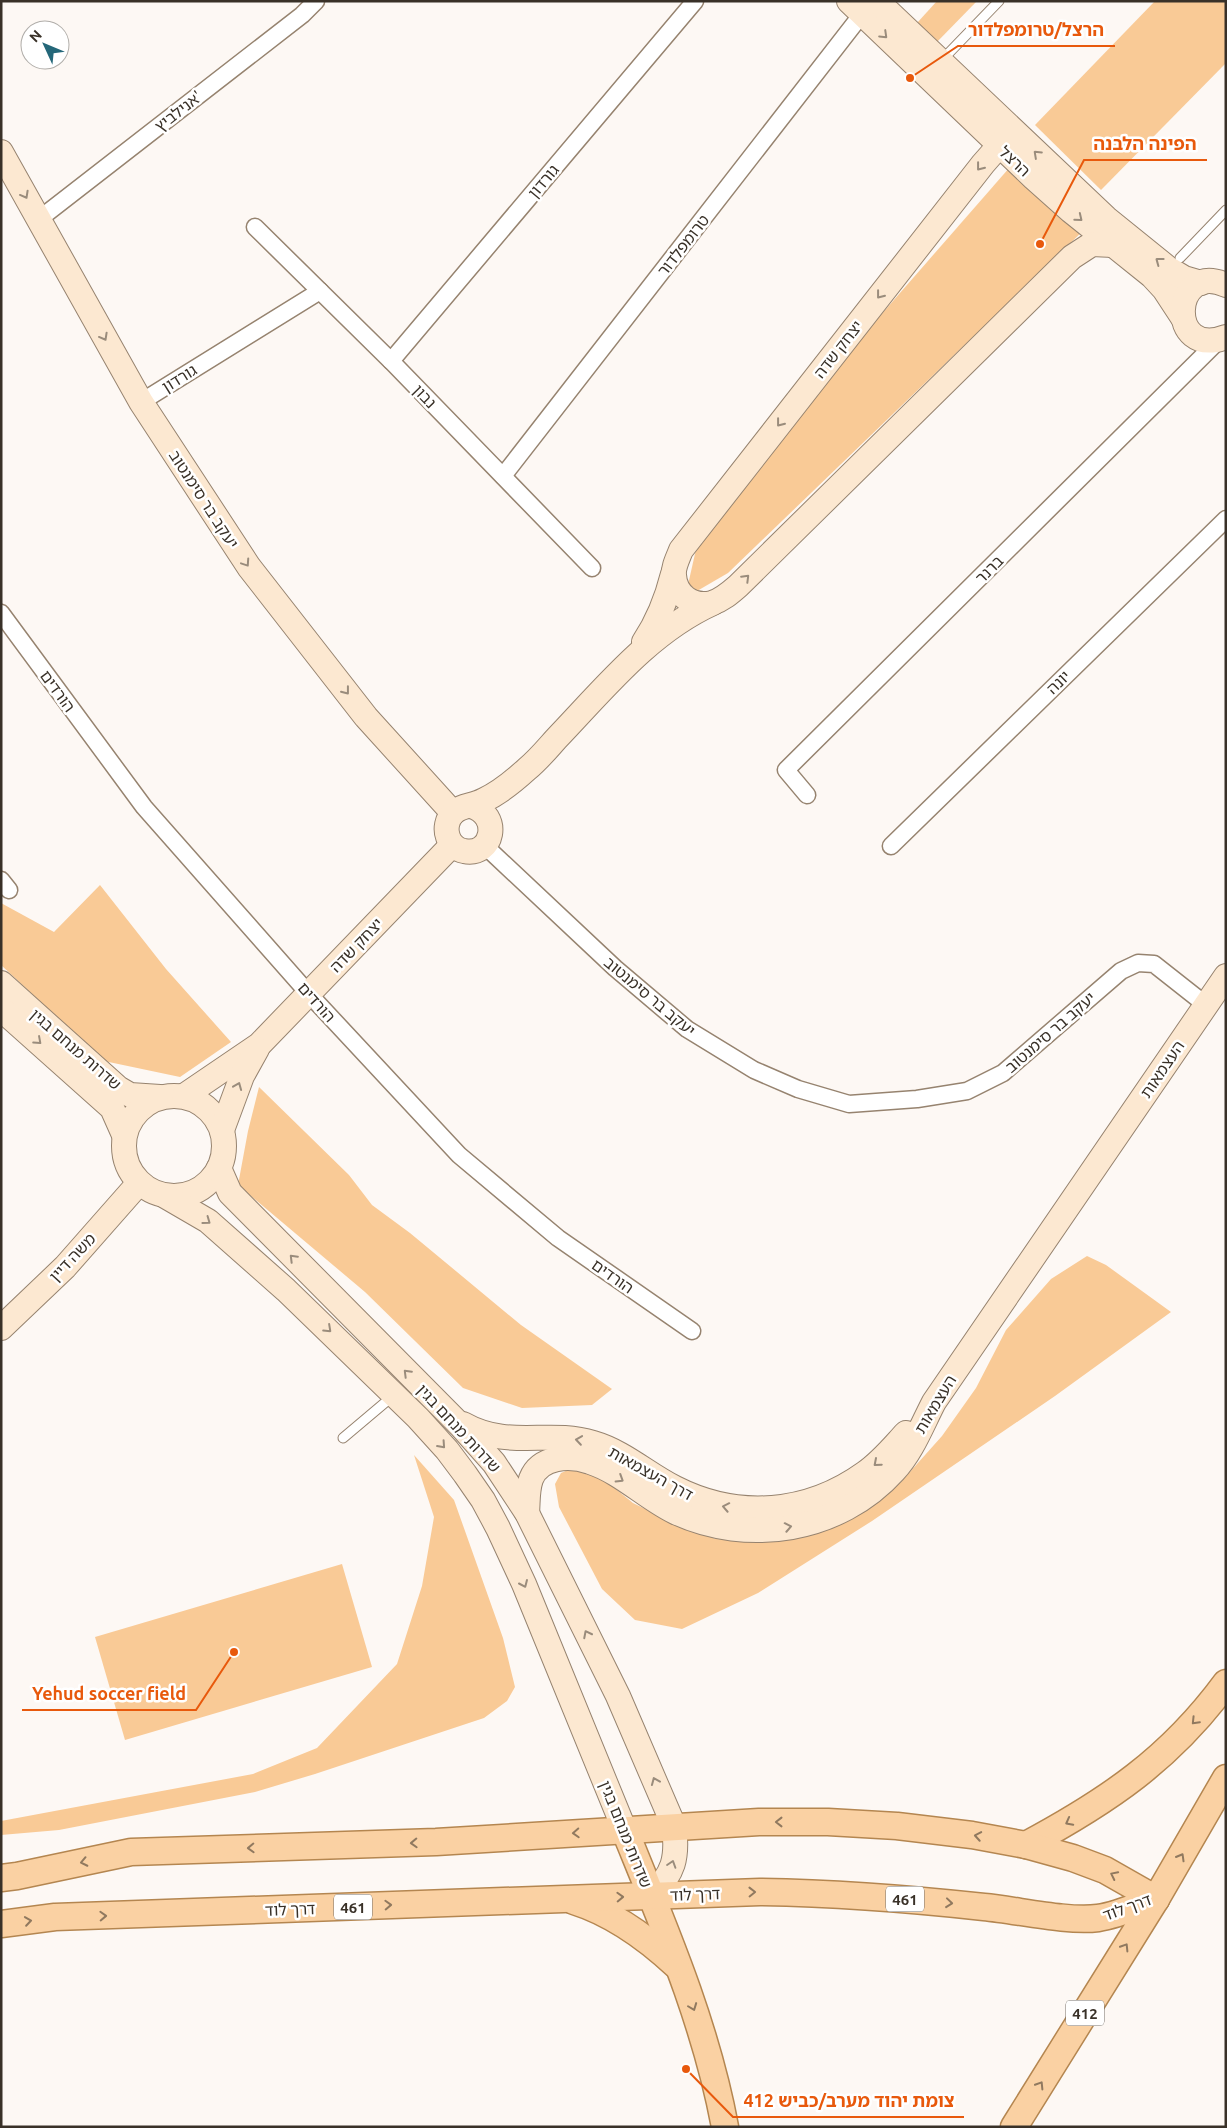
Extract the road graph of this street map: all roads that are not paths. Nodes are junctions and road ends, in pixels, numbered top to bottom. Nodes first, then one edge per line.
1 (316, 1) edge
2 (694, 1) edge
3 (999, 1) edge
4 (863, 6) edge
5 (940, 62) junction
6 (1006, 138) junction
7 (1, 152) edge
8 (1226, 210) edge
9 (38, 220) junction
10 (255, 227) dead end
11 (1113, 245) junction
12 (1180, 258) dead end
13 (1216, 281) edge
14 (320, 292) junction
15 (1182, 318) junction
16 (1218, 343) edge
17 (391, 361) junction
18 (141, 402) junction
19 (503, 476) junction
20 (1226, 519) edge
21 (592, 568) dead end
22 (673, 574) junction
23 (713, 603) junction
24 (1, 613) edge
25 (635, 656) junction
26 (528, 769) junction
27 (807, 795) dead end
28 (462, 810) junction
29 (488, 839) junction
30 (452, 845) junction
31 (891, 846) dead end
32 (1226, 976) edge
33 (1, 984) edge
34 (309, 994) junction
35 (1206, 1004) junction
36 (1, 1009) edge
37 (259, 1045) junction
38 (184, 1096) junction
39 (160, 1097) junction
40 (222, 1130) junction
41 (124, 1135) junction
42 (219, 1168) junction
43 (139, 1183) junction
44 (165, 1196) junction
45 (1, 1328) edge
46 (692, 1331) dead end
47 (394, 1394) junction
48 (934, 1402) junction
49 (454, 1419) junction
50 (343, 1438) dead end
51 (528, 1513) junction
52 (1226, 1683) edge
53 (1226, 1778) edge
54 (674, 1826) junction
55 (625, 1830) junction
56 (1026, 1845) junction
57 (1, 1878) edge
58 (651, 1896) junction
59 (1156, 1898) junction
60 (569, 1899) junction
61 (1, 1924) edge
62 (678, 1967) junction
63 (725, 2127) edge
64 (1014, 2127) edge

1 - 9 street, אנילביץ'
2 - 17 street, גורדון
3 - 5 lane
4 - 5 street, הרצל
4 -> 6 street, הרצל
4 - 19 street, טרומפלדור
5 - 6 street, הרצל
6 -> 11 street, הרצל
13 -> 6 street, הרצל
6 -> 22 street, יצחק שדה
7 -> 9 street, יעקב בר סימנטוב
8 - 12 lane
9 -> 18 street, יעקב בר סימנטוב
10 - 14 street, נבון
11 - 15 street, הרצל
23 -> 11 street, יצחק שדה
13 - 15 street
14 - 17 street, נבון
14 - 18 street, גורדון
15 - 16 street, הרצל
16 - 27 street, ברנר
17 - 19 street, נבון
18 -> 28 street, יעקב בר סימנטוב
19 - 21 street, נבון
20 - 31 street, יונה
22 - 23 street
22 - 25 street, יצחק שדה
23 - 25 street, יצחק שדה
24 - 34 street, הורדים
25 - 26 street, יצחק שדה
26 - 28 street, יצחק שדה
26 - 29 street, יצחק שדה
28 - 29 street
28 - 30 street
29 - 30 street
29 - 35 street, יעקב בר סימנטוב
30 - 34 street, יצחק שדה
32 - 35 street, העצמאות
33 - 39 street, שדרות מנחם בגין
34 - 37 street, יצחק שדה
34 - 46 street, הורדים
35 - 48 street, העצמאות
36 -> 41 street, שדרות מנחם בגין
37 - 38 street, יצחק שדה
40 -> 37 street, יצחק שדה
38 - 39 street
38 - 40 street
39 - 41 street
40 - 42 street
41 - 43 street
42 - 44 street
49 -> 42 street, שדרות מנחם בגין
43 - 44 street
43 - 45 street, משה דיין
44 -> 47 street, שדרות מנחם בגין
47 - 50 lane
47 -> 55 street, שדרות מנחם בגין
48 -> 49 street, דרך העצמאות
51 -> 48 street, העצמאות
49 - 51 street, שדרות מנחם בגין
54 -> 51 street, שדרות מנחם בגין
52 -> 56 main road
59 -> 53 main road, דרך לוד
54 - 55 main road
56 -> 54 main road
58 -> 54 street, שדרות מנחם בגין
55 -> 57 main road
55 - 58 main road, שדרות מנחם בגין
59 -> 56 main road
58 -> 59 main road, דרך לוד / 461
60 -> 58 main road, דרך לוד / 461
58 - 62 main road
64 -> 59 main road, 412
61 -> 60 main road, דרך לוד / 461
60 - 62 main road
62 -> 63 main road

